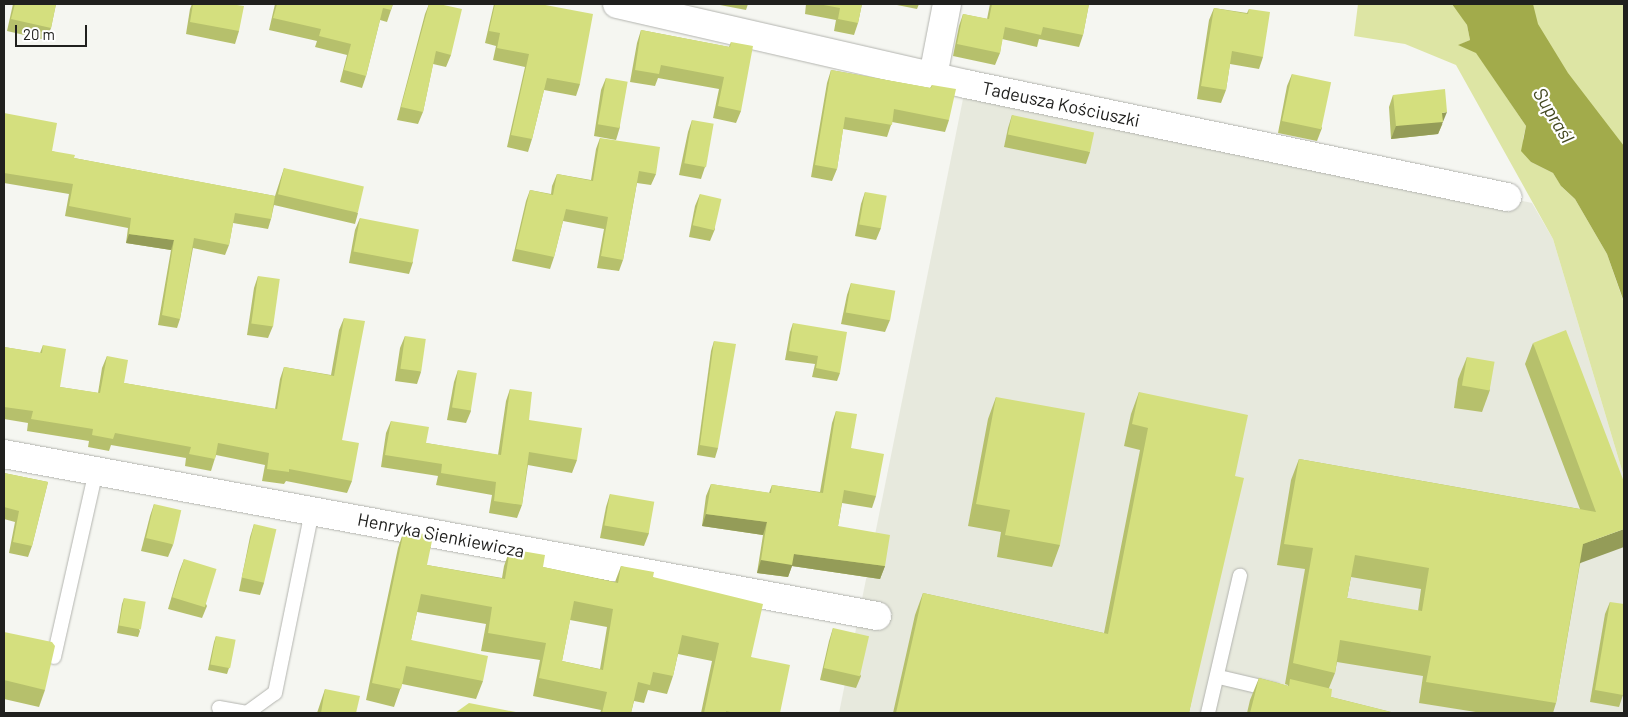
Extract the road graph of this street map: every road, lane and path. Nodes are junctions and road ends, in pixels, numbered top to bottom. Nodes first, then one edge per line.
1 (617, 4) edge
2 (947, 4) edge
3 (933, 76) junction
4 (1507, 197) dead end
5 (4, 454) edge
6 (96, 471) junction
7 (312, 511) junction
8 (1240, 576) dead end
9 (877, 616) dead end
10 (54, 658) edge
11 (1219, 677) junction
12 (1284, 693) edge
13 (219, 708) dead end
14 (247, 713) edge
15 (1208, 713) edge

1 - 3 street, Tadeusza Kościuszki
2 - 3 street
3 - 4 street, Tadeusza Kościuszki
5 - 6 street, Henryka Sienkiewicza
6 - 7 street, Henryka Sienkiewicza
6 - 10 lane
7 - 9 street, Henryka Sienkiewicza
7 - 14 lane
8 - 11 lane
11 - 12 lane
11 - 15 lane
13 - 14 lane

